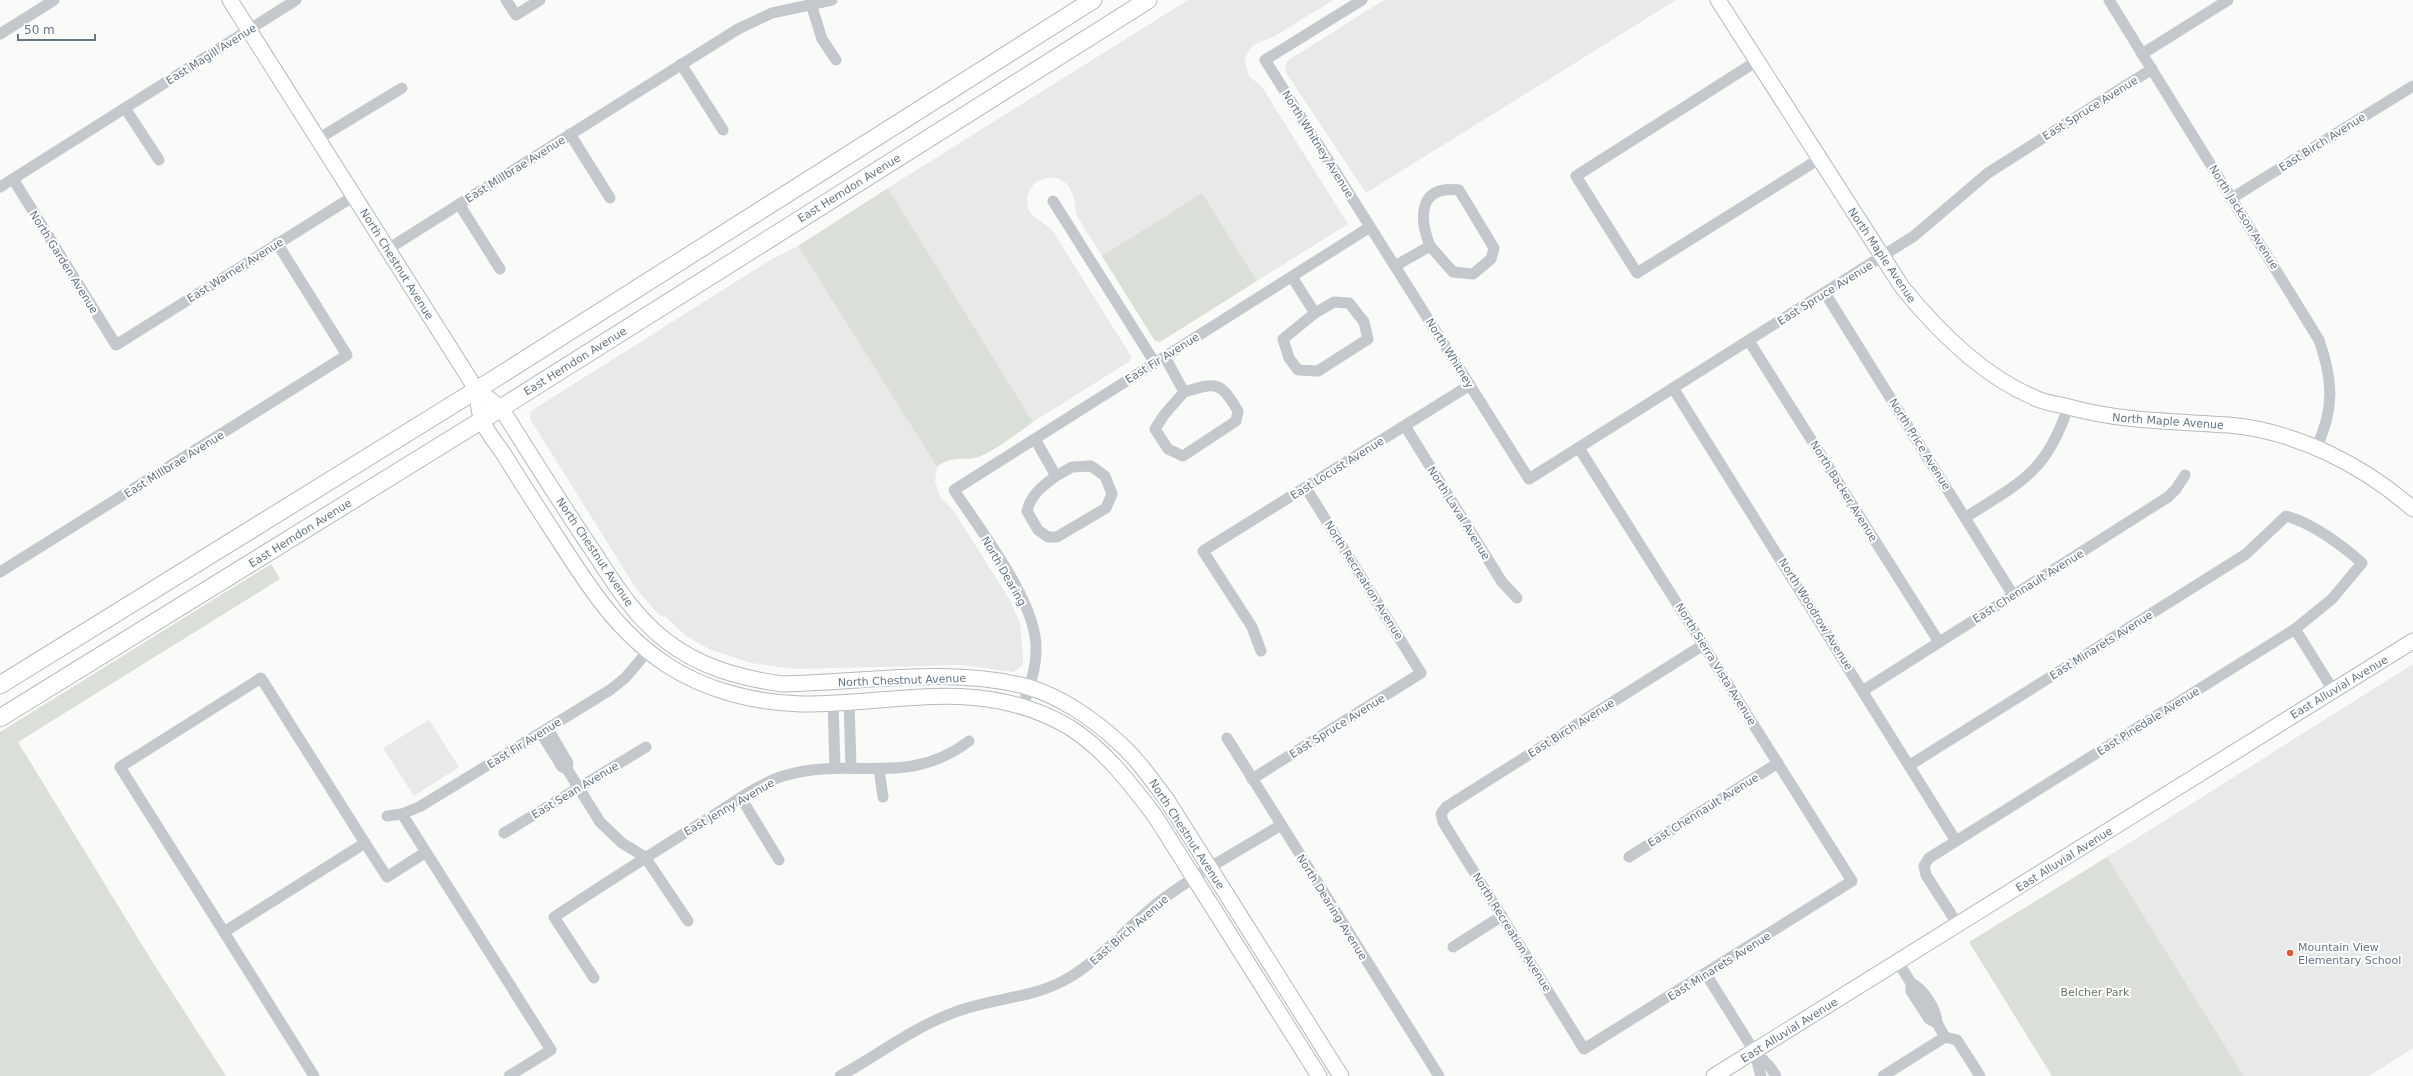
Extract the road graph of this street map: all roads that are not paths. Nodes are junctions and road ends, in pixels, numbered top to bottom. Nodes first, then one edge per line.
1 (54, 0) edge
2 (230, 0) edge
3 (296, 0) edge
4 (506, 0) edge
5 (540, 0) edge
6 (832, 0) edge
7 (1093, 0) edge
8 (1148, 0) edge
9 (1362, 0) edge
10 (1718, 0) edge
11 (2109, 0) edge
12 (2228, 0) edge
13 (812, 4) junction
14 (249, 30) junction
15 (0, 34) edge
16 (2142, 54) junction
17 (836, 60) dead end
18 (1757, 61) junction
19 (681, 64) junction
20 (2152, 69) junction
21 (2413, 86) edge
22 (402, 88) dead end
23 (125, 108) junction
24 (723, 130) dead end
25 (570, 134) junction
26 (318, 139) junction
27 (1819, 159) junction
28 (159, 160) dead end
29 (13, 179) junction
30 (0, 187) edge
31 (354, 196) junction
32 (610, 198) dead end
33 (2232, 198) junction
34 (1053, 201) dead end
35 (459, 204) junction
36 (1370, 227) junction
37 (277, 243) junction
38 (1430, 246) junction
39 (388, 249) junction
40 (1881, 257) junction
41 (1395, 266) junction
42 (500, 269) dead end
43 (1292, 277) junction
44 (1825, 293) junction
45 (1315, 313) junction
46 (1749, 341) junction
47 (116, 345) joint
48 (1165, 357) junction
49 (1155, 363) junction
50 (1470, 385) junction
51 (1673, 388) junction
52 (476, 389) junction
53 (1184, 392) junction
54 (2068, 407) junction
55 (501, 408) junction
56 (482, 420) junction
57 (1405, 426) junction
58 (1035, 439) junction
59 (1579, 448) junction
60 (2316, 448) junction
61 (2185, 475) dead end
62 (1056, 476) junction
63 (1529, 479) joint
64 (1306, 488) junction
65 (954, 490) joint
66 (2413, 510) edge
67 (2286, 516) joint
68 (1966, 517) junction
69 (0, 572) edge
70 (2013, 595) junction
71 (597, 598) junction
72 (1517, 598) dead end
73 (2295, 629) junction
74 (666, 641) junction
75 (2413, 641) edge
76 (1939, 642) junction
77 (1703, 645) junction
78 (648, 651) junction
79 (1261, 651) dead end
80 (1421, 673) joint
81 (813, 684) junction
82 (0, 685) edge
83 (1029, 688) junction
84 (1864, 690) junction
85 (2333, 690) junction
86 (849, 701) junction
87 (833, 702) junction
88 (1023, 706) junction
89 (0, 718) edge
90 (544, 731) junction
91 (1226, 738) dead end
92 (969, 741) dead end
93 (646, 747) dead end
94 (1778, 763) junction
95 (1910, 765) junction
96 (851, 767) junction
97 (835, 768) junction
98 (879, 769) junction
99 (1252, 779) junction
100 (578, 788) junction
101 (883, 797) dead end
102 (741, 798) junction
103 (402, 814) junction
104 (1441, 814) joint
105 (387, 816) dead end
106 (1281, 825) junction
107 (504, 833) dead end
108 (1956, 841) junction
109 (365, 843) junction
110 (426, 852) junction
111 (1629, 857) dead end
112 (645, 858) junction
113 (779, 860) dead end
114 (1210, 869) junction
115 (1194, 878) junction
116 (1852, 881) joint
117 (1502, 916) junction
118 (688, 921) dead end
119 (1958, 925) junction
120 (224, 932) junction
121 (1453, 947) dead end
122 (1898, 962) junction
123 (1706, 974) junction
124 (594, 978) dead end
125 (1945, 1037) junction
126 (1584, 1049) joint
127 (1754, 1051) junction
128 (314, 1076) edge
129 (509, 1076) edge
130 (840, 1076) edge
131 (1319, 1076) edge
132 (1340, 1076) edge
133 (1439, 1076) edge
134 (1714, 1076) edge
135 (1761, 1076) edge
136 (1776, 1076) edge
137 (1883, 1076) edge
138 (1980, 1076) edge

1 - 15 street
2 - 14 main road, North Chestnut Avenue
3 - 14 street, East Magill Avenue
4 - 5 street
6 - 13 street, East Millbrae Avenue
7 - 52 main road
8 - 55 main road, East Herndon Avenue
9 - 36 street, North Whitney Avenue
10 - 18 main road, North Maple Avenue
11 - 16 street, North Jackson Avenue
12 - 16 street
13 - 17 street
13 - 19 street, East Millbrae Avenue
14 - 23 street, East Magill Avenue
14 - 26 main road, North Chestnut Avenue
16 - 20 street, North Jackson Avenue
18 - 27 main road, North Maple Avenue
18 - 27 street
19 - 24 street
19 - 25 street, East Millbrae Avenue
20 - 33 street, North Jackson Avenue
20 - 40 street, East Spruce Avenue
21 - 33 street, East Birch Avenue
22 - 26 street
23 - 28 street
23 - 29 street, East Magill Avenue
25 - 32 street, East Millbrae Avenue
25 - 35 street, East Millbrae Avenue
26 - 31 main road, North Chestnut Avenue
27 - 40 main road, North Maple Avenue
29 - 30 street, East Magill Avenue
29 - 47 street, North Garden Avenue
31 - 37 street, East Warner Avenue
31 - 39 main road, North Chestnut Avenue
33 - 60 street, North Jackson Avenue
34 - 49 street
35 - 39 street, East Millbrae Avenue
35 - 42 street, East Millbrae Avenue
36 - 41 street, North Whitney
36 - 43 street, East Fir Avenue
37 - 47 street, East Warner Avenue
37 - 69 street, East Millbrae Avenue
38 - 38 street
38 - 41 street
39 - 52 main road, North Chestnut Avenue
40 - 44 street, East Spruce Avenue
40 - 54 main road, North Maple Avenue
41 - 50 street, North Whitney
43 - 45 street
43 - 48 street, East Fir Avenue
44 - 46 street, East Spruce Avenue
44 - 68 street, North Price Avenue
45 - 45 street
46 - 51 street, East Spruce Avenue
46 - 76 street, North Backer Avenue
48 - 49 street, East Fir Avenue
48 - 53 street
49 - 58 street, East Fir Avenue
50 - 57 street, East Locust Avenue
50 - 63 street, North Whitney
51 - 59 street, East Spruce Avenue
51 - 84 street, North Woodrow Avenue
52 - 55 main road, North Chestnut Avenue
52 - 56 main road, North Chestnut Avenue
52 - 82 main road
53 - 53 street
54 - 60 main road, North Maple Avenue
54 - 68 street
55 - 56 main road, East Herndon Avenue
55 - 74 main road, North Chestnut Avenue
56 - 71 main road, North Chestnut Avenue
56 - 89 main road, East Herndon Avenue
57 - 64 street, East Locust Avenue
57 - 72 street, North Laval Avenue
58 - 62 street
58 - 65 street, East Fir Avenue
59 - 63 street, East Spruce Avenue
59 - 77 street, North Sierra Vista Avenue
60 - 66 main road, North Maple Avenue
61 - 70 street, East Chennault Avenue
62 - 62 street
64 - 79 street, East Locust Avenue
64 - 80 street, North Recreation Avenue
65 - 83 street, North Dearing
67 - 73 street, East Pinedale Avenue
67 - 95 street, East Minarets Avenue
68 - 70 street, North Price Avenue
70 - 76 street, East Chennault Avenue
71 - 74 main road
71 - 78 main road, North Chestnut Avenue
73 - 85 street
73 - 108 street, East Pinedale Avenue
74 - 81 main road, North Chestnut Avenue
75 - 85 main road, East Alluvial Avenue
76 - 84 street, East Chennault Avenue
77 - 94 street, North Sierra Vista Avenue
77 - 104 street, East Birch Avenue
78 - 81 main road
78 - 87 main road, North Chestnut Avenue
78 - 90 street, East Fir Avenue
80 - 99 street, East Spruce Avenue
81 - 83 main road, North Chestnut Avenue
83 - 88 street, North Dearing
83 - 114 main road, North Chestnut Avenue
84 - 95 street, North Woodrow Avenue
85 - 119 main road, East Alluvial Avenue
86 - 87 main road, North Chestnut Avenue
86 - 88 main road, North Chestnut Avenue
86 - 96 street
87 - 97 street
88 - 115 main road, North Chestnut Avenue
90 - 100 street
90 - 103 street, East Fir Avenue
91 - 99 street, North Dearing Avenue
92 - 98 street, East Jenny Avenue
93 - 100 street, East Sean Avenue
94 - 111 street, East Chennault Avenue
94 - 116 street, North Sierra Vista Avenue
95 - 108 street, North Woodrow Avenue
96 - 97 street, East Jenny Avenue
96 - 98 street, East Jenny Avenue
97 - 102 street, East Jenny Avenue
98 - 101 street
99 - 106 street, North Dearing Avenue
100 - 107 street, East Sean Avenue
100 - 112 street
102 - 112 street, East Jenny Avenue
102 - 113 street
103 - 105 street, East Fir Avenue
103 - 110 street
104 - 117 street, North Recreation Avenue
106 - 114 street, East Birch Avenue
106 - 133 street, North Dearing Avenue
108 - 119 street, East Pinedale Avenue
109 - 110 street
109 - 120 street
109 - 120 street
110 - 129 street
112 - 118 street
112 - 124 street, East Jenny Avenue
114 - 115 street, East Birch Avenue
114 - 132 main road, North Chestnut Avenue
115 - 130 street, East Birch Avenue
115 - 131 main road, North Chestnut Avenue
116 - 123 street, East Minarets Avenue
117 - 121 street
117 - 126 street, North Recreation Avenue
119 - 122 main road, East Alluvial Avenue
120 - 128 street
122 - 125 street
122 - 127 main road, East Alluvial Avenue
123 - 126 street, East Minarets Avenue
123 - 127 street
125 - 137 street
125 - 138 street
127 - 134 main road, East Alluvial Avenue
127 - 135 street
127 - 136 street

